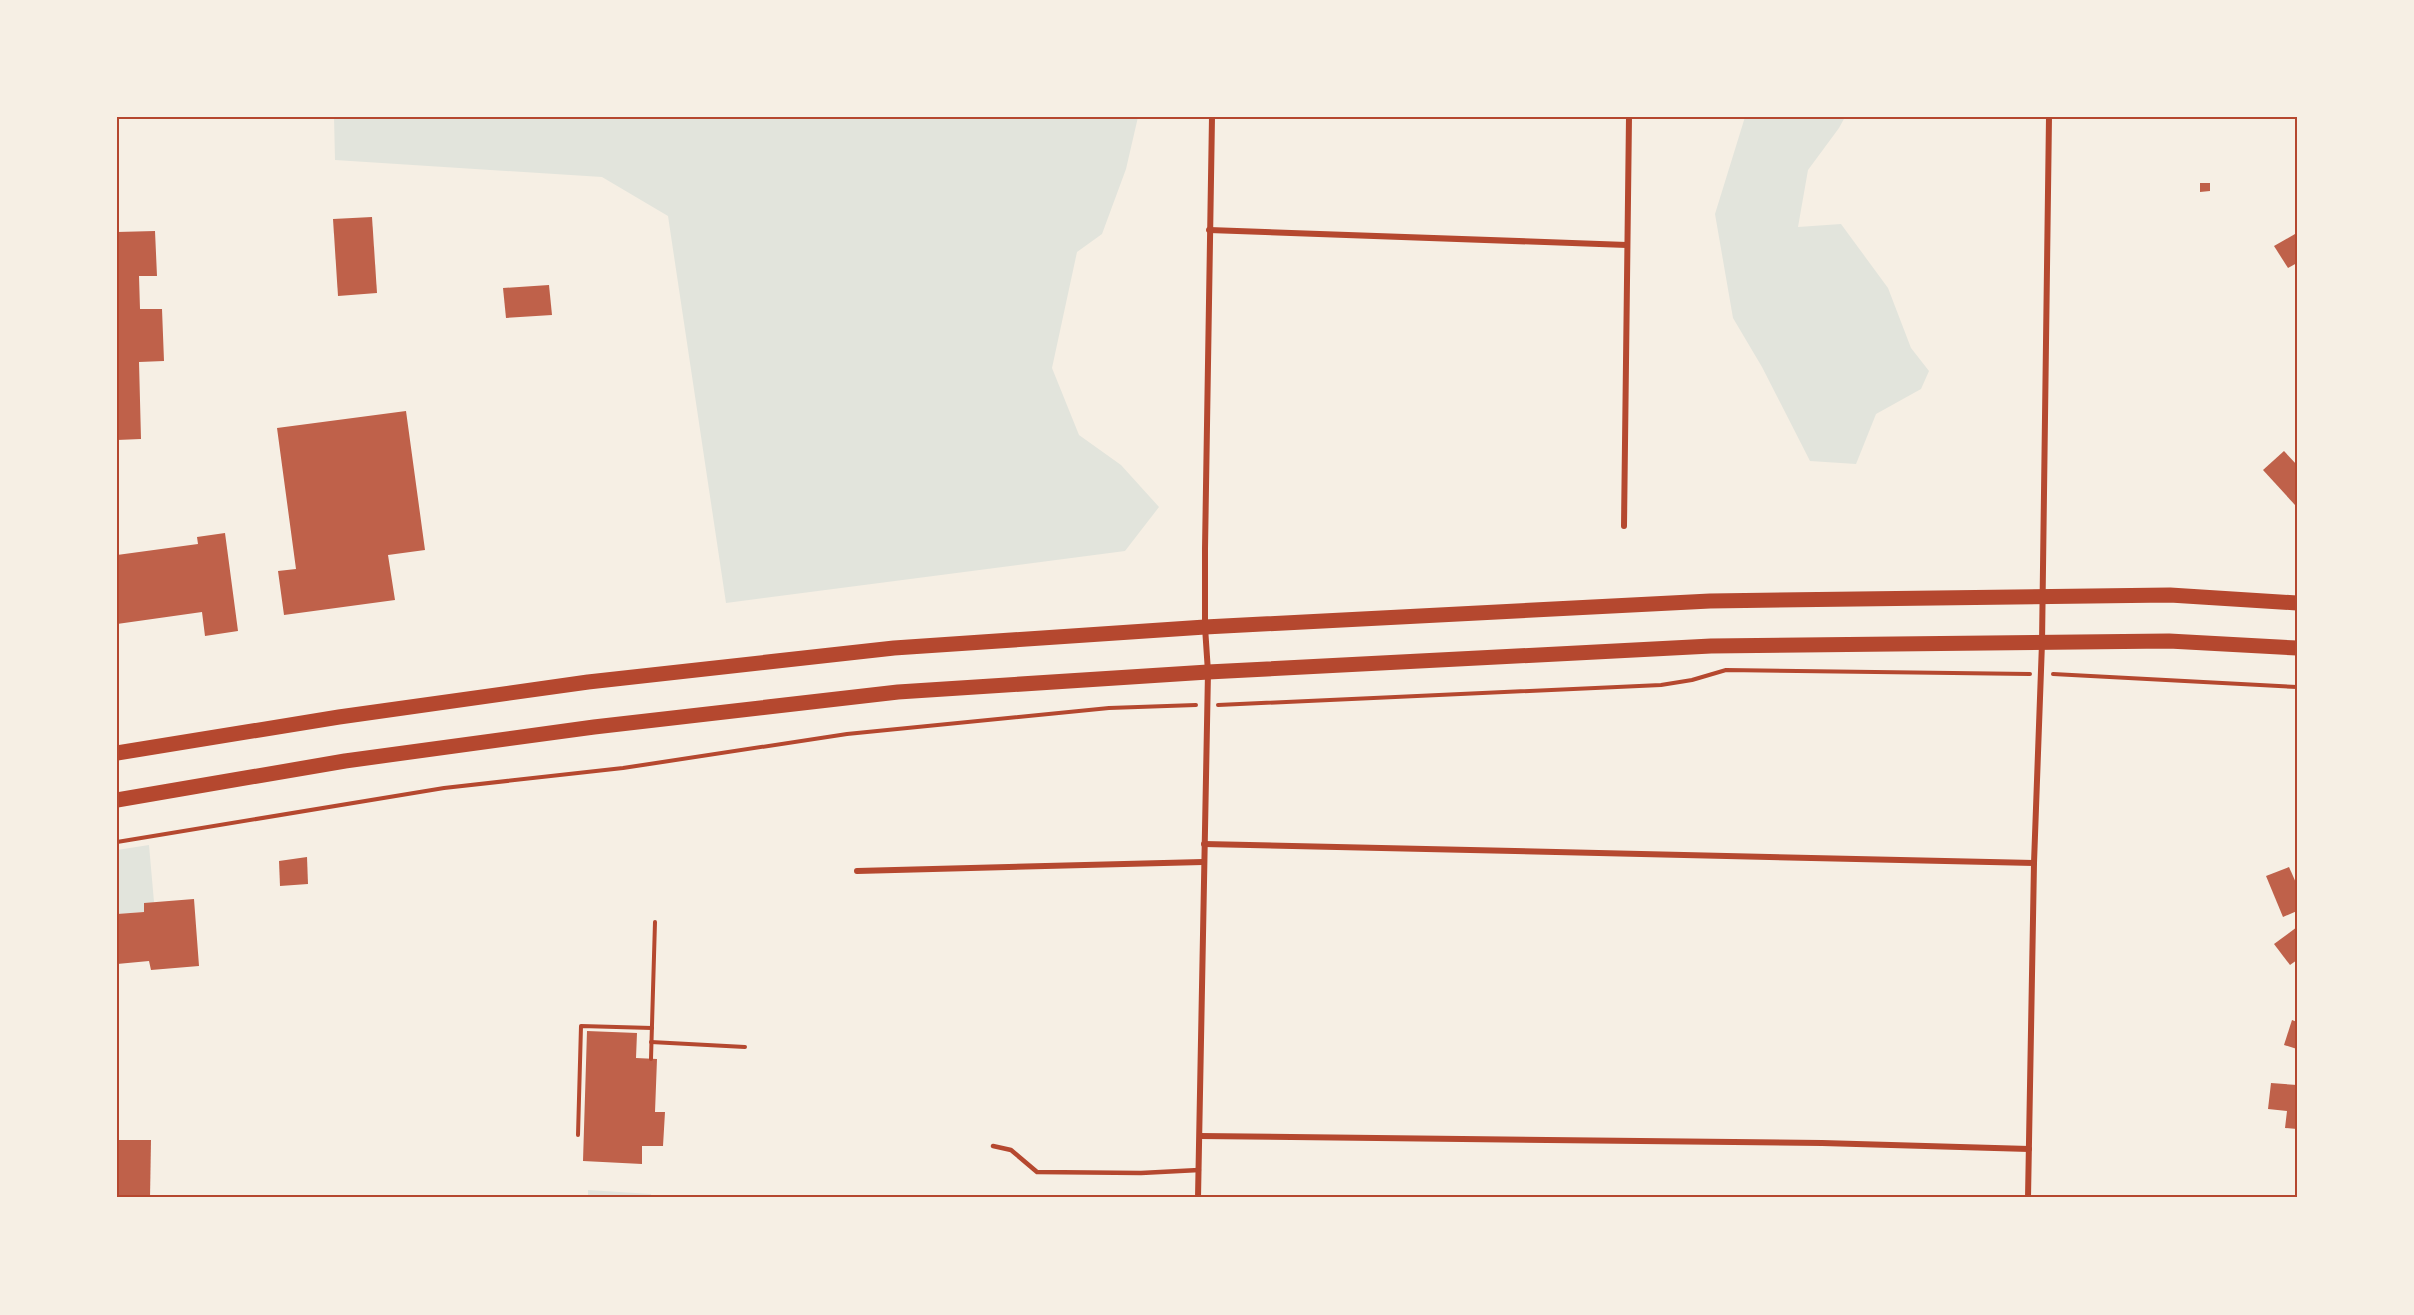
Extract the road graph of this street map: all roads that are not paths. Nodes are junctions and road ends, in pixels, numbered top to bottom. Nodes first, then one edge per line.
1 (1212, 117) edge
2 (1629, 117) edge
3 (2049, 117) edge
4 (1209, 230) junction
5 (1627, 245) junction
6 (1624, 526) dead end
7 (2041, 598) junction
8 (2297, 603) edge
9 (1205, 627) junction
10 (2042, 643) junction
11 (2297, 648) edge
12 (1208, 672) junction
13 (117, 753) edge
14 (117, 800) edge
15 (1204, 844) junction
16 (1203, 862) junction
17 (2034, 863) junction
18 (857, 871) dead end
19 (1200, 1136) junction
20 (993, 1146) dead end
21 (2029, 1149) junction
22 (1199, 1170) junction
23 (1198, 1198) edge
24 (2028, 1198) edge

1 - 4 street
2 - 5 street
3 - 7 street
4 - 5 street
4 - 9 street
5 - 6 street
7 - 8 main road
7 - 9 main road
7 - 10 street
9 - 12 street
9 - 13 main road
10 - 11 main road
10 - 12 main road
10 - 17 street
12 - 14 main road
12 - 15 street
15 - 16 street
15 - 17 street
16 - 18 street
16 - 19 street
17 - 21 street
19 - 21 street
19 - 22 street
20 - 22 lane
21 - 24 street
22 - 23 street

